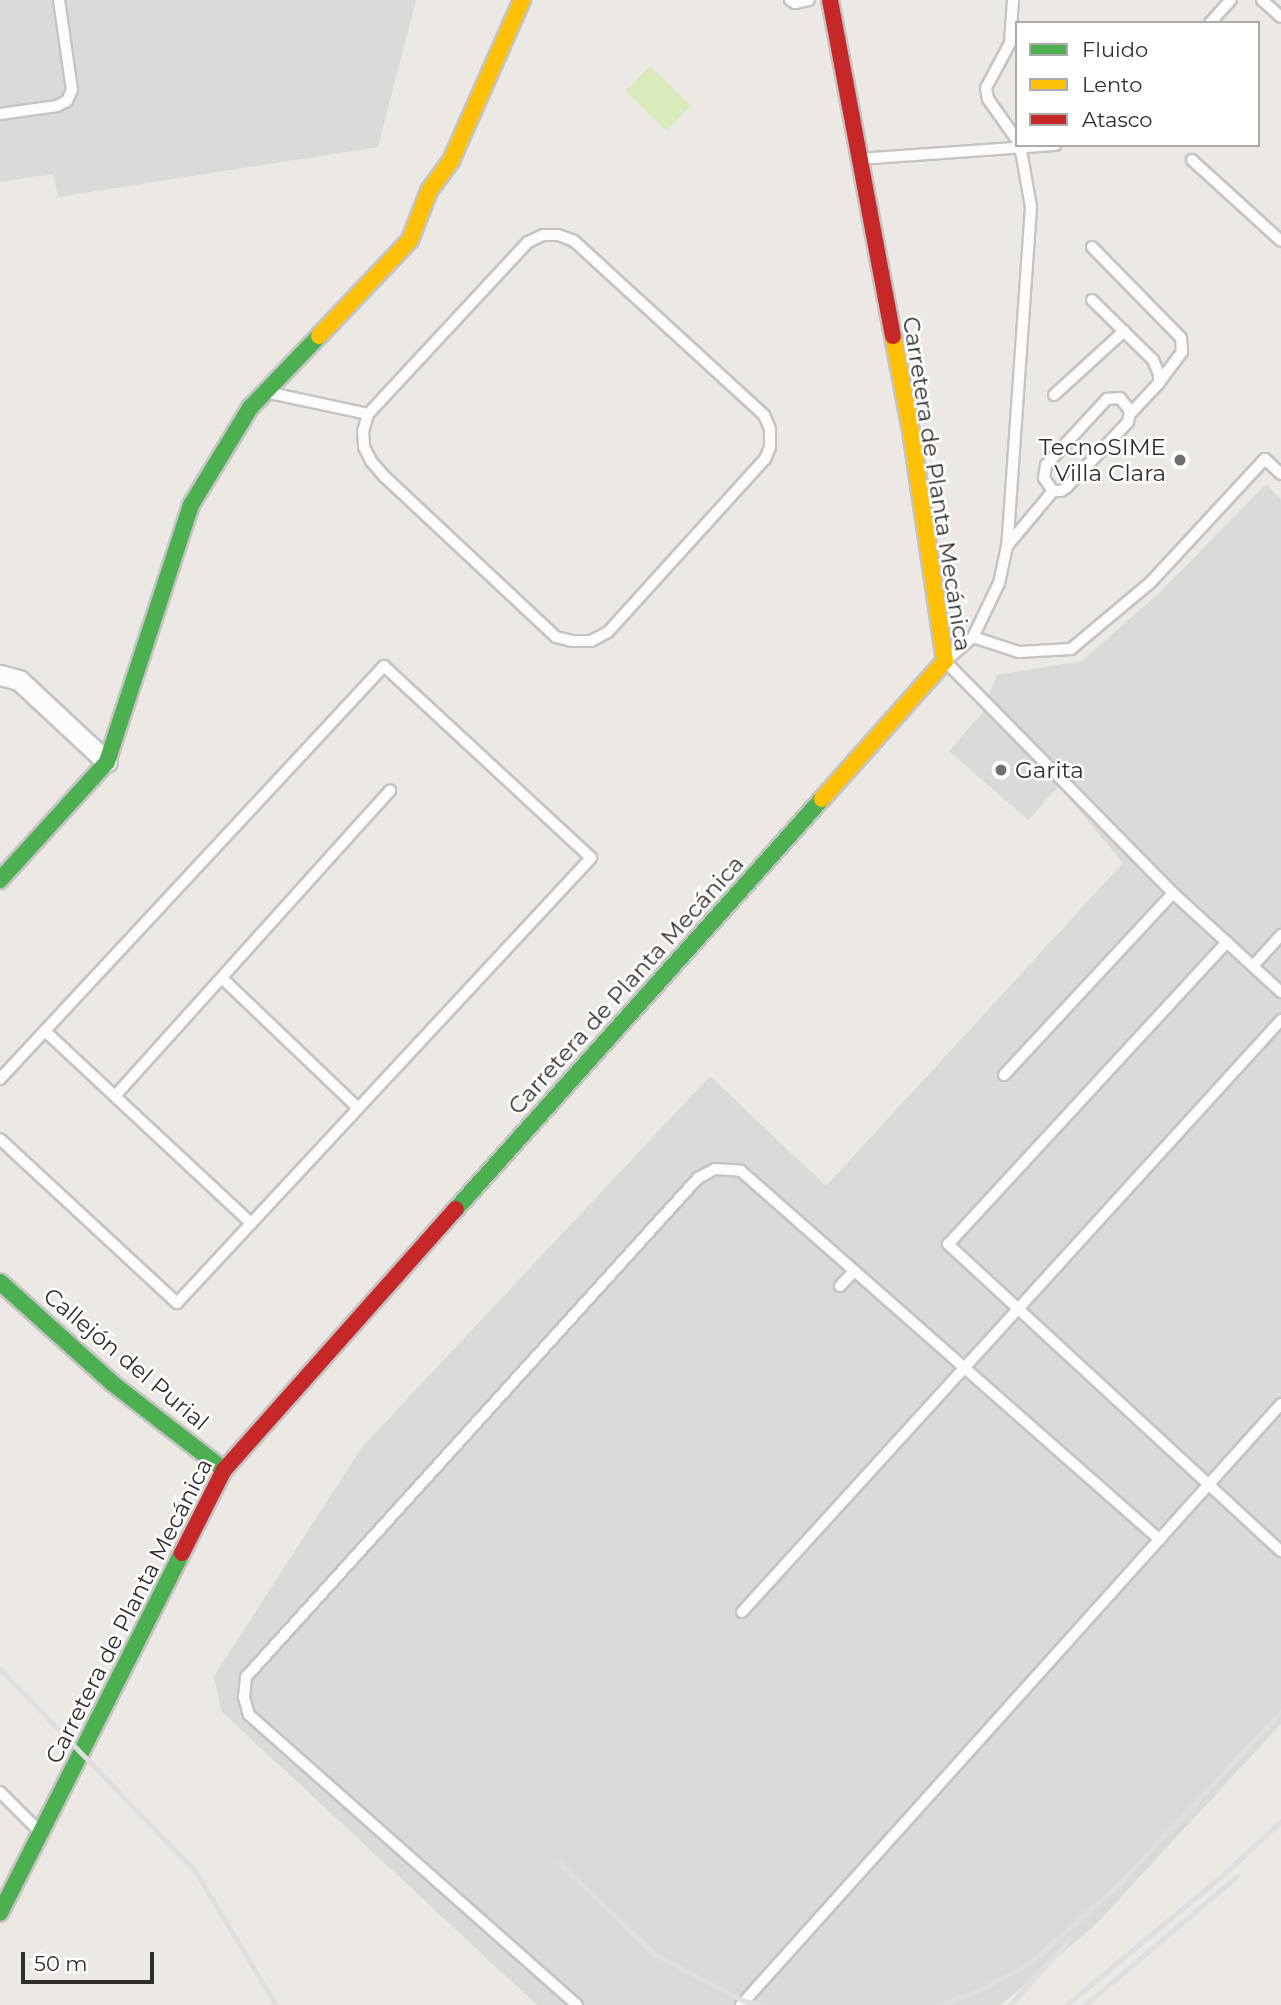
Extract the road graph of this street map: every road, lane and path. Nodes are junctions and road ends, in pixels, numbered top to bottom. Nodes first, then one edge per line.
1 (59, 0) edge
2 (522, 0) edge
3 (790, 0) edge
4 (810, 0) edge
5 (830, 0) edge
6 (1013, 0) edge
7 (1231, 0) edge
8 (1262, 0) edge
9 (1281, 17) edge
10 (1212, 21) edge
11 (0, 114) edge
12 (1015, 138) edge
13 (1015, 145) edge
14 (1020, 147) edge
15 (860, 159) junction
16 (1192, 160) dead end
17 (1281, 241) edge
18 (1092, 247) dead end
19 (1092, 300) dead end
20 (1124, 331) junction
21 (1158, 383) junction
22 (266, 392) junction
23 (1054, 395) dead end
24 (368, 414) junction
25 (1130, 414) junction
26 (1281, 474) edge
27 (1053, 491) junction
28 (1007, 546) junction
29 (973, 637) junction
30 (945, 661) junction
31 (0, 675) edge
32 (107, 762) junction
33 (390, 791) dead end
34 (0, 880) edge
35 (1173, 893) junction
36 (1281, 935) edge
37 (1227, 943) junction
38 (1252, 966) junction
39 (222, 978) junction
40 (1281, 992) edge
41 (1281, 1020) edge
42 (45, 1031) junction
43 (1004, 1075) dead end
44 (0, 1079) edge
45 (115, 1096) junction
46 (358, 1108) junction
47 (0, 1139) edge
48 (251, 1223) junction
49 (854, 1271) junction
50 (0, 1282) edge
51 (840, 1286) dead end
52 (1018, 1309) junction
53 (964, 1368) junction
54 (1281, 1405) edge
55 (224, 1470) junction
56 (1209, 1485) junction
57 (1160, 1540) junction
58 (1281, 1551) edge
59 (742, 1612) dead end
60 (0, 1792) edge
61 (40, 1833) junction
62 (0, 1913) edge
63 (577, 2005) edge
64 (741, 2005) edge

1 - 11 lane
2 - 22 street
3 - 4 lane
5 - 15 street, Carretera de Planta Mecánica
6 - 12 lane
7 - 10 lane
8 - 9 lane
13 - 15 lane
14 - 28 lane
15 - 30 street, Carretera de Planta Mecánica
16 - 17 lane
18 - 21 lane
19 - 20 lane
20 - 21 lane
20 - 23 lane
21 - 25 lane
22 - 24 lane
22 - 32 street
24 - 24 lane
25 - 27 lane
25 - 27 lane
26 - 29 lane
27 - 28 lane
28 - 29 lane
29 - 30 lane
30 - 35 lane
30 - 55 street, Carretera de Planta Mecánica
31 - 32 street
32 - 34 street
33 - 39 lane
35 - 37 lane
35 - 43 lane
36 - 38 lane
37 - 38 lane
37 - 52 lane
38 - 40 lane
39 - 45 lane
39 - 46 lane
41 - 52 lane
42 - 44 lane
42 - 45 lane
42 - 46 lane
45 - 48 lane
46 - 48 lane
47 - 48 lane
49 - 51 lane
49 - 53 lane
49 - 63 lane
50 - 55 street, Callejón del Purial
52 - 53 lane
52 - 56 lane
53 - 57 lane
53 - 59 lane
54 - 56 lane
55 - 61 street, Carretera de Planta Mecánica
56 - 57 lane
56 - 58 lane
57 - 64 lane
60 - 61 lane
61 - 62 street, Carretera de Planta Mecánica

